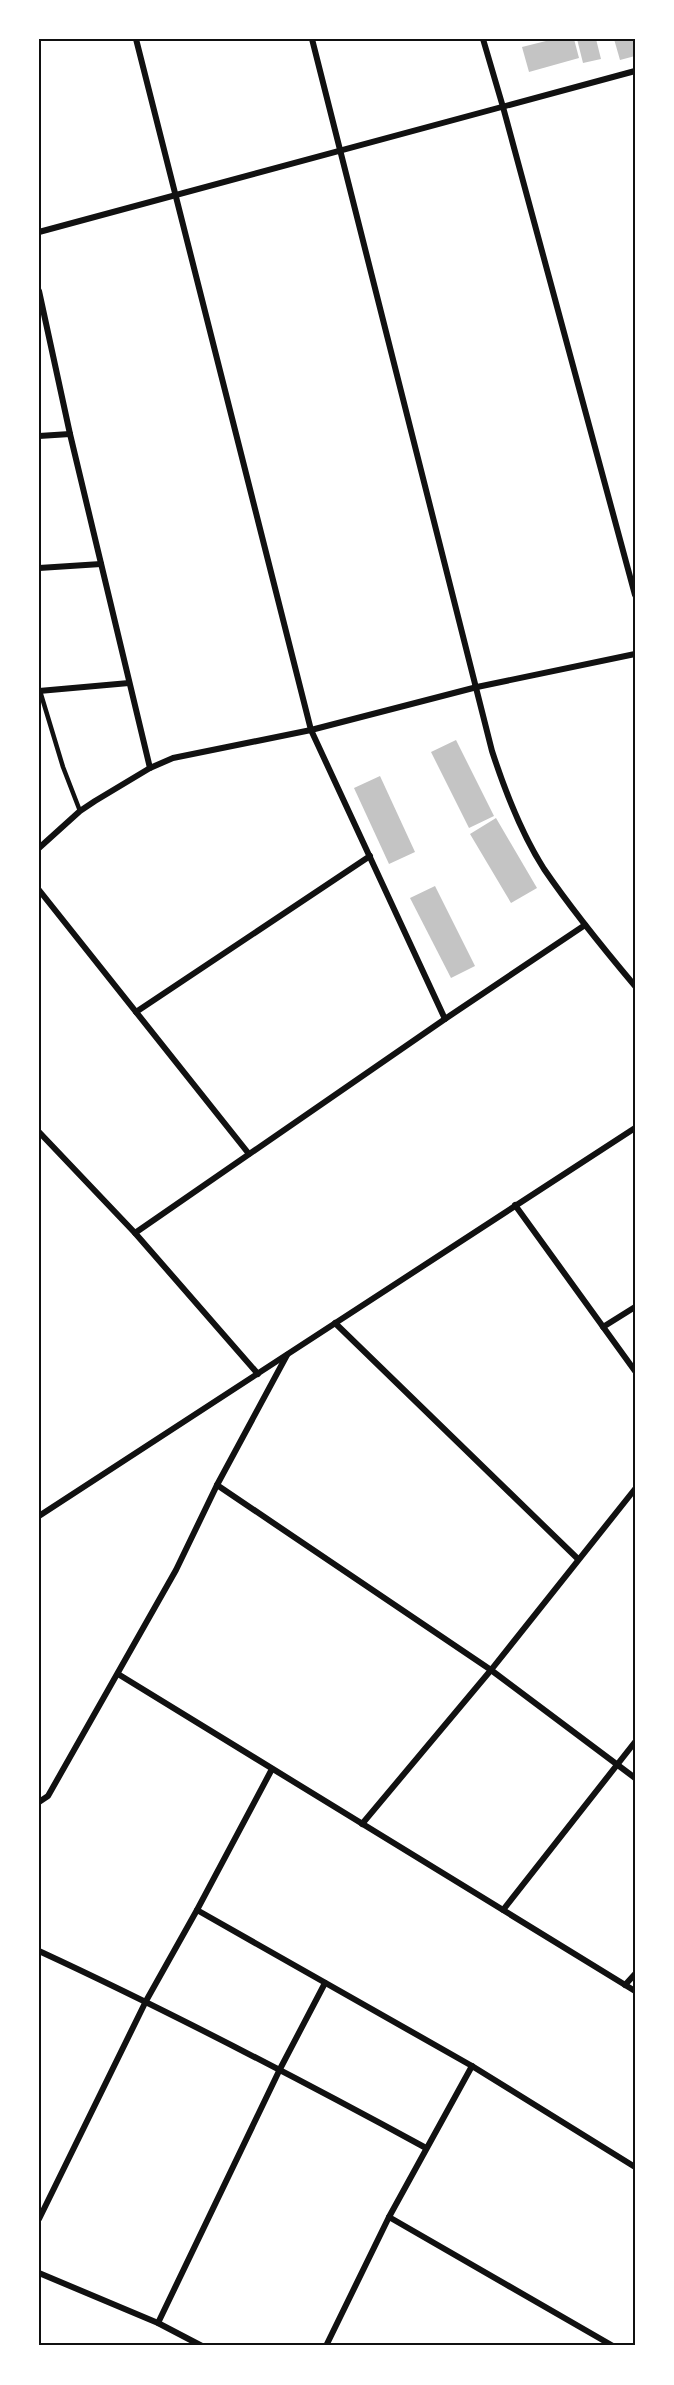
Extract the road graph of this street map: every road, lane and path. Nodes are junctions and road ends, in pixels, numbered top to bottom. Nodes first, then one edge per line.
1 (136, 39) edge
2 (312, 39) edge
3 (483, 39) edge
4 (635, 71) edge
5 (503, 107) junction
6 (340, 151) junction
7 (175, 195) junction
8 (39, 232) edge
9 (39, 291) edge
10 (70, 434) junction
11 (39, 436) edge
12 (101, 564) junction
13 (39, 568) edge
14 (635, 594) edge
15 (635, 654) edge
16 (129, 683) junction
17 (477, 687) junction
18 (40, 691) edge
19 (311, 730) junction
20 (150, 768) junction
21 (80, 811) junction
22 (39, 848) edge
23 (369, 856) junction
24 (39, 890) edge
25 (585, 925) junction
26 (635, 986) edge
27 (136, 1012) junction
28 (445, 1019) junction
29 (635, 1128) edge
30 (39, 1132) edge
31 (249, 1154) junction
32 (516, 1205) junction
33 (135, 1233) junction
34 (635, 1307) edge
35 (336, 1323) junction
36 (603, 1327) junction
37 (288, 1354) junction
38 (635, 1371) edge
39 (258, 1374) junction
40 (217, 1485) junction
41 (635, 1489) edge
42 (39, 1516) edge
43 (578, 1559) junction
44 (491, 1670) junction
45 (118, 1674) junction
46 (635, 1742) edge
47 (617, 1765) junction
48 (272, 1769) junction
49 (635, 1778) edge
50 (39, 1802) edge
51 (362, 1824) junction
52 (197, 1910) junction
53 (503, 1910) junction
54 (39, 1951) edge
55 (635, 1974) edge
56 (325, 1983) junction
57 (625, 1985) junction
58 (635, 1991) edge
59 (146, 2001) junction
60 (472, 2066) junction
61 (280, 2069) junction
62 (426, 2148) junction
63 (635, 2167) edge
64 (389, 2217) junction
65 (39, 2219) edge
66 (39, 2273) edge
67 (158, 2323) junction
68 (202, 2346) edge
69 (326, 2346) edge
70 (613, 2346) edge

1 - 7 street
2 - 6 street
3 - 5 street
4 - 5 street
5 - 6 street
5 - 14 street
6 - 7 street
6 - 17 street
7 - 8 street
7 - 19 street
9 - 10 street
10 - 11 street
10 - 12 street
12 - 13 street
12 - 16 street
15 - 17 street
16 - 18 street
16 - 20 street
17 - 19 street
17 - 25 street
18 - 21 lane
19 - 20 street
19 - 23 street
20 - 21 street
21 - 22 street
23 - 27 street
23 - 28 street
24 - 27 street
25 - 26 street
25 - 28 street
27 - 31 street
28 - 31 street
29 - 32 street
30 - 33 street
31 - 33 street
32 - 35 street
32 - 36 street
33 - 39 street
34 - 36 street
35 - 37 street
35 - 43 street
36 - 38 street
37 - 39 street
37 - 40 street
39 - 42 street
40 - 44 street
40 - 45 street
41 - 43 street
43 - 44 street
44 - 47 street
44 - 51 street
45 - 48 street
45 - 50 street
46 - 47 street
47 - 49 street
47 - 53 street
48 - 51 street
48 - 52 street
51 - 53 street
52 - 56 street
52 - 59 street
53 - 57 street
54 - 59 street
55 - 57 street
56 - 60 street
56 - 61 street
57 - 58 street
59 - 61 street
59 - 65 street
60 - 62 street
60 - 63 street
61 - 62 street
61 - 67 street
62 - 64 street
64 - 69 street
64 - 70 street
66 - 67 street
67 - 68 street

